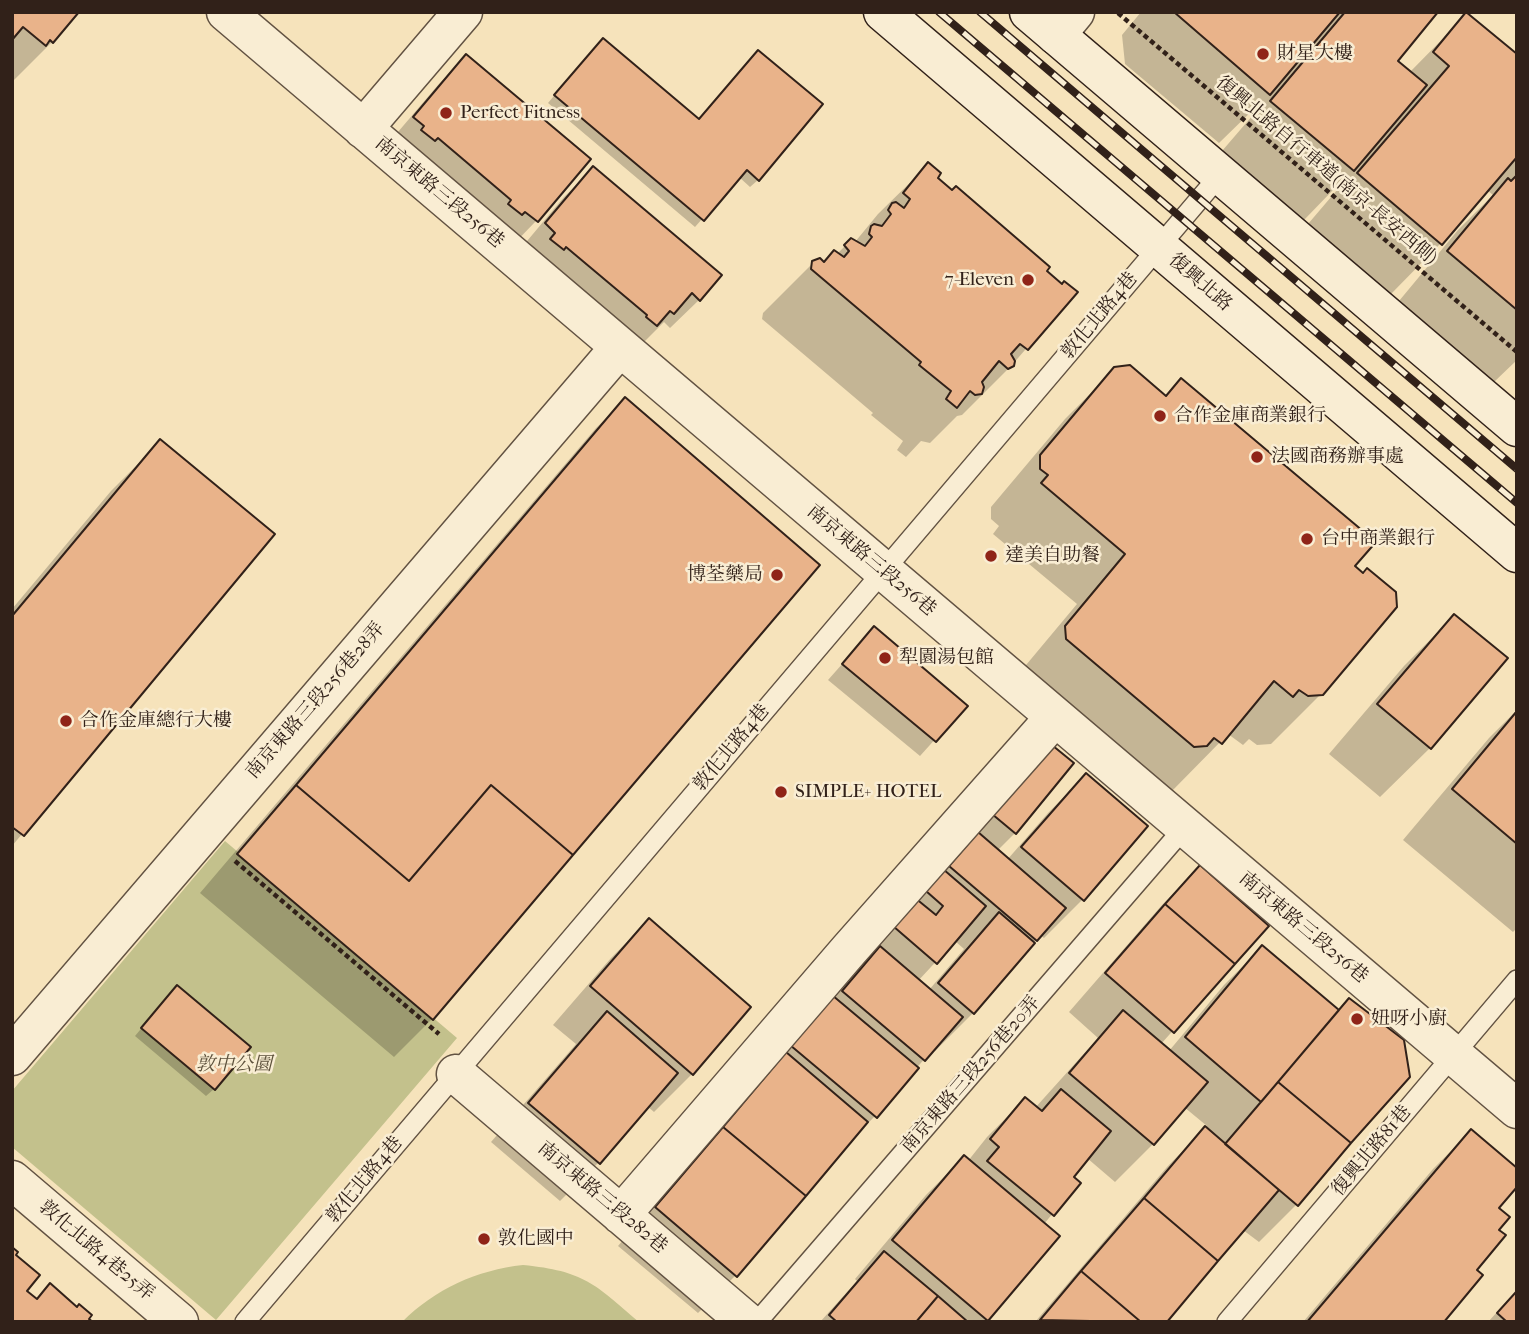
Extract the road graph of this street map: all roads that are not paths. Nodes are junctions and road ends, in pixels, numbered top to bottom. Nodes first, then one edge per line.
1 (226, 12) edge
2 (463, 12) edge
3 (883, 12) edge
4 (1054, 20) edge
5 (363, 129) junction
6 (1220, 175) junction
7 (1158, 247) junction
8 (620, 347) junction
9 (1512, 414) edge
10 (1517, 553) edge
11 (883, 570) junction
12 (1055, 717) junction
13 (1185, 827) junction
14 (1517, 980) edge
15 (1453, 1055) junction
16 (12, 1056) edge
17 (456, 1074) junction
18 (1517, 1109) edge
19 (12, 1180) edge
20 (621, 1215) junction
21 (179, 1322) edge
22 (245, 1322) edge
23 (747, 1322) edge
24 (757, 1322) edge
25 (1227, 1322) edge

1 - 5 street, 南京東路三段256巷
2 - 5 street
3 - 7 street, 復興北路
4 - 6 street
5 - 8 street, 南京東路三段256巷
6 - 7 lane, 敦化北路4巷
6 - 9 street
7 - 10 street, 復興北路
7 - 11 lane, 敦化北路4巷
8 - 11 street, 南京東路三段256巷
8 - 16 street, 南京東路三段256巷28弄
11 - 12 street, 南京東路三段256巷
11 - 17 lane, 敦化北路4巷
12 - 13 street, 南京東路三段256巷
12 - 20 street
13 - 15 street, 南京東路三段256巷
13 - 24 lane, 南京東路三段256巷20弄
14 - 15 lane, 復興北路81巷
15 - 18 street, 南京東路三段256巷
15 - 25 lane, 復興北路81巷
17 - 20 street, 南京東路三段282巷
17 - 22 lane, 敦化北路4巷
19 - 21 street, 敦化北路4巷25弄
20 - 23 street, 南京東路三段282巷

